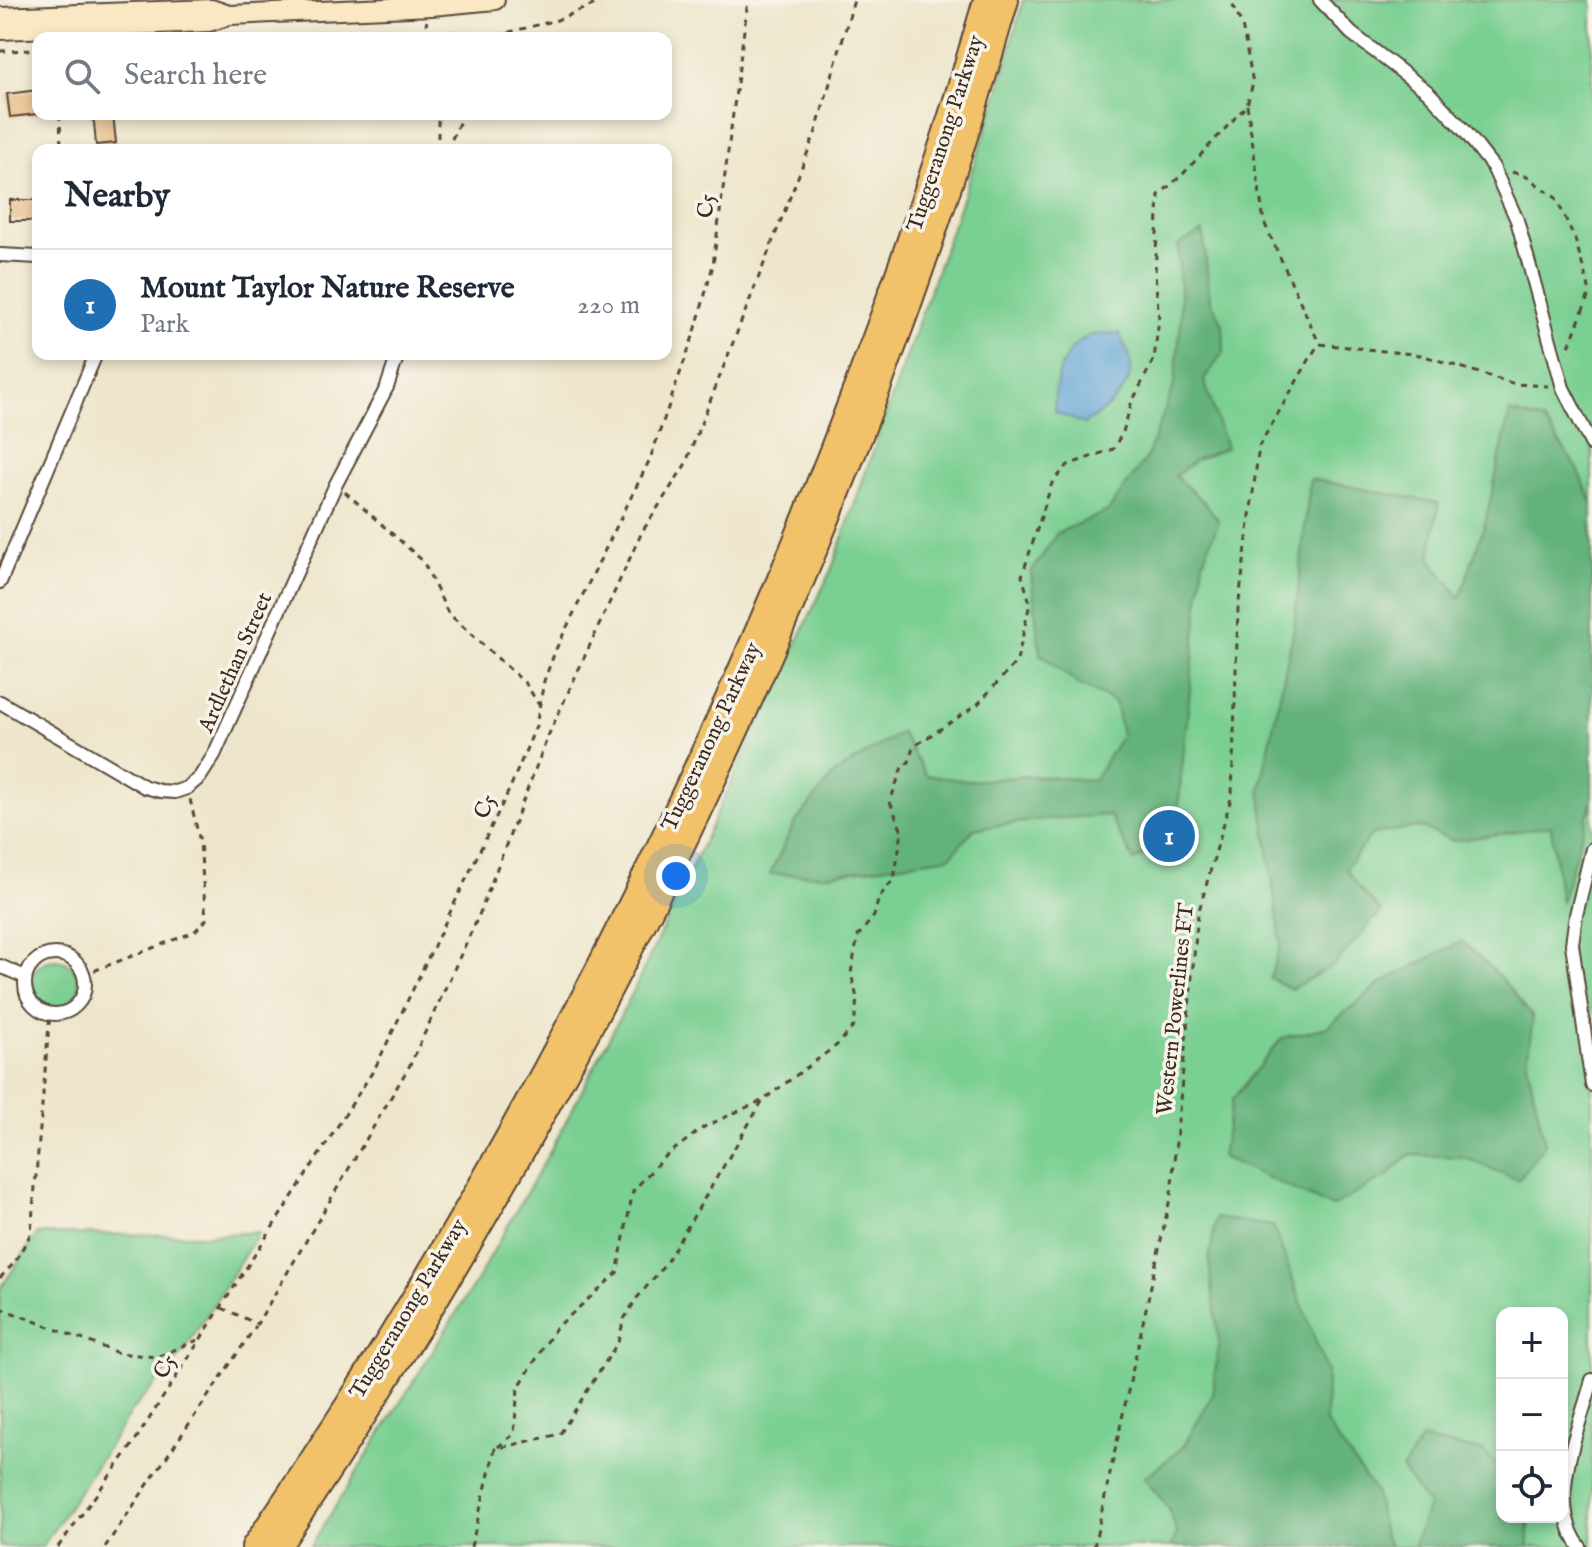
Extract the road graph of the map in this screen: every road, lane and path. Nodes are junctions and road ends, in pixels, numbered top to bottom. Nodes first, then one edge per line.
1 (495, 0) edge
2 (605, 0) edge
3 (748, 0) edge
4 (854, 0) edge
5 (986, 0) edge
6 (1006, 0) edge
7 (1230, 0) edge
8 (1320, 0) edge
9 (229, 15) junction
10 (0, 17) edge
11 (0, 30) edge
12 (517, 32) edge
13 (32, 50) edge
14 (0, 51) edge
15 (1247, 105) junction
16 (60, 120) edge
17 (438, 120) edge
18 (460, 120) edge
19 (61, 144) edge
20 (438, 144) edge
21 (450, 144) edge
22 (1493, 167) junction
23 (0, 255) edge
24 (32, 257) edge
25 (1319, 343) junction
26 (93, 360) edge
27 (396, 360) edge
28 (1559, 374) junction
29 (1563, 388) junction
30 (1592, 445) edge
31 (336, 484) junction
32 (0, 582) edge
33 (0, 702) edge
34 (540, 705) junction
35 (187, 788) junction
36 (1592, 849) edge
37 (0, 966) edge
38 (83, 975) junction
39 (25, 977) junction
40 (50, 1013) junction
41 (1592, 1085) edge
42 (763, 1100) junction
43 (0, 1278) edge
44 (220, 1307) junction
45 (0, 1308) edge
46 (257, 1324) junction
47 (200, 1339) junction
48 (1592, 1380) edge
49 (495, 1449) junction
50 (58, 1547) edge
51 (105, 1547) edge
52 (254, 1547) edge
53 (278, 1547) edge
54 (471, 1547) edge
55 (1094, 1547) edge
56 (1580, 1547) edge

1 - 9 main road
2 - 12 path
3 - 34 path, C5
4 - 46 path
5 - 52 highway, Tuggeranong Parkway
6 - 53 highway, Tuggeranong Parkway
7 - 15 path
8 - 22 street
9 - 10 main road
9 - 11 main road
13 - 14 path
15 - 25 path
15 - 42 path
16 - 19 path
17 - 20 path
18 - 21 path
22 - 28 street
22 - 28 path
23 - 24 street
25 - 29 path
25 - 55 path, Western Powerlines FT
26 - 32 street
27 - 31 street, Ardlethan Street
28 - 29 street
29 - 30 street
31 - 34 path
31 - 35 street, Ardlethan Street
33 - 35 street
34 - 44 path, C5
35 - 38 path
36 - 41 street
37 - 39 street
38 - 39 street
38 - 40 street
39 - 40 street
40 - 43 path
42 - 49 path
42 - 49 path
44 - 46 path
44 - 47 path, C5
45 - 47 path
46 - 51 path
47 - 50 path, C5
48 - 56 street
49 - 54 path

